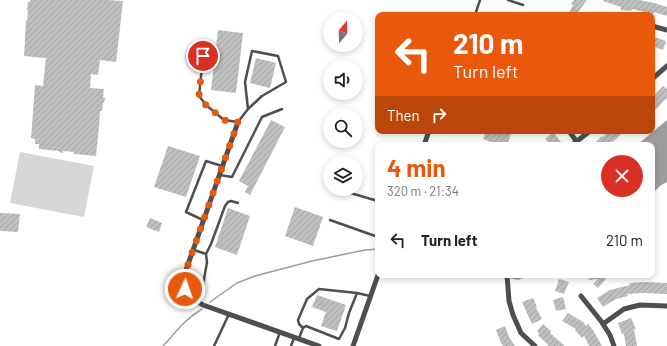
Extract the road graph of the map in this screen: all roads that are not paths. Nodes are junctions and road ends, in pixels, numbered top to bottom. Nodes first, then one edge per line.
1 (480, 0) edge
2 (508, 0) edge
3 (523, 5) dead end
4 (476, 12) edge
5 (655, 27) edge
6 (667, 30) edge
7 (203, 56) dead end
8 (667, 66) edge
9 (655, 77) edge
10 (248, 109) junction
11 (282, 109) dead end
12 (238, 122) junction
13 (586, 134) edge
14 (576, 142) edge
15 (222, 167) junction
16 (219, 175) junction
17 (361, 196) edge
18 (375, 200) edge
19 (238, 202) dead end
20 (204, 220) junction
21 (330, 220) dead end
22 (375, 236) edge
23 (193, 250) junction
24 (206, 254) junction
25 (377, 278) edge
26 (508, 278) edge
27 (357, 293) junction
28 (581, 296) dead end
29 (370, 297) junction
30 (200, 303) junction
31 (667, 306) edge
32 (229, 314) junction
33 (603, 324) junction
34 (303, 328) junction
35 (280, 332) junction
36 (297, 338) junction
37 (214, 346) edge
38 (275, 346) edge
39 (291, 346) edge
40 (319, 346) edge
41 (353, 346) edge
42 (535, 346) edge
43 (614, 346) edge

1 - 4 lane
2 - 3 lane
5 - 6 street
7 - 12 lane
8 - 9 street
10 - 10 lane
10 - 12 lane
11 - 16 lane
12 - 15 street
13 - 14 street
15 - 16 street
15 - 20 lane
16 - 20 street
17 - 18 lane
19 - 24 lane
20 - 23 street
21 - 22 lane
23 - 24 lane
23 - 30 street
24 - 30 lane
25 - 29 street
26 - 42 street
27 - 29 lane
27 - 34 lane
27 - 34 lane
28 - 33 street
29 - 41 street
30 - 32 street
31 - 33 street
32 - 35 street
32 - 37 lane
33 - 43 street
34 - 36 lane
35 - 36 street
35 - 38 lane
36 - 39 lane
36 - 40 street

